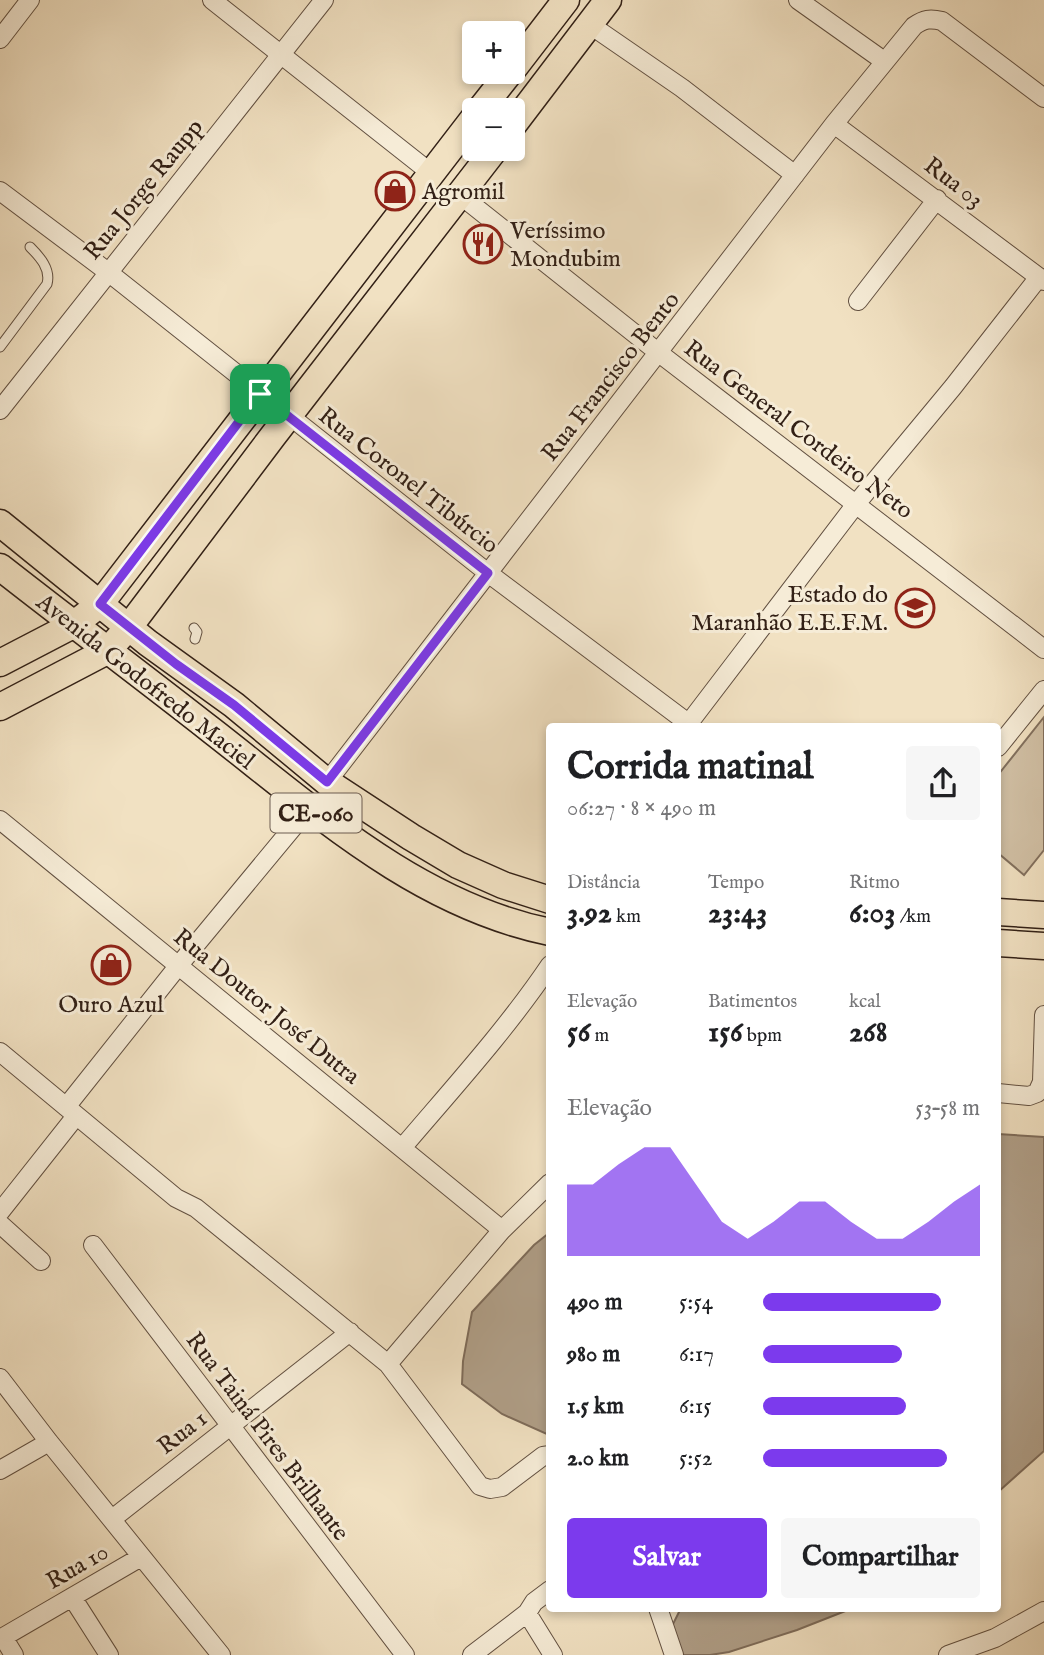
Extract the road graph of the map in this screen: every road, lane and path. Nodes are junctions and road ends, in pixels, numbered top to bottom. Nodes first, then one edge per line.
1 (30, 0) edge
2 (212, 0) edge
3 (324, 0) edge
4 (566, 0) edge
5 (608, 0) edge
6 (797, 0) edge
7 (589, 24) junction
8 (0, 39) edge
9 (525, 53) edge
10 (282, 54) junction
11 (884, 61) junction
12 (501, 84) edge
13 (1044, 97) edge
14 (490, 98) edge
15 (525, 109) edge
16 (834, 124) junction
17 (462, 133) edge
18 (486, 161) edge
19 (431, 173) junction
20 (795, 175) junction
21 (1, 193) edge
22 (460, 195) junction
23 (937, 200) junction
24 (30, 247) dead end
25 (108, 272) junction
26 (1042, 279) edge
27 (858, 301) dead end
28 (0, 347) edge
29 (659, 353) junction
30 (260, 394) junction
31 (0, 410) edge
32 (289, 416) junction
33 (856, 504) junction
34 (0, 523) edge
35 (0, 568) edge
36 (488, 573) junction
37 (100, 604) junction
38 (73, 625) junction
39 (129, 627) junction
40 (194, 628) dead end
41 (195, 639) dead end
42 (1044, 649) edge
43 (107, 651) junction
44 (0, 663) edge
45 (1044, 690) edge
46 (0, 707) edge
47 (687, 723) edge
48 (692, 723) edge
49 (1001, 743) edge
50 (327, 782) junction
51 (309, 808) junction
52 (0, 820) edge
53 (546, 899) edge
54 (1001, 912) edge
55 (1044, 915) edge
56 (546, 931) edge
57 (1001, 943) edge
58 (1044, 946) edge
59 (179, 965) junction
60 (546, 971) edge
61 (1044, 1015) edge
62 (0, 1052) edge
63 (1001, 1093) edge
64 (71, 1111) junction
65 (402, 1148) junction
66 (546, 1187) edge
67 (0, 1212) edge
68 (0, 1224) edge
69 (502, 1230) junction
70 (93, 1245) dead end
71 (41, 1261) dead end
72 (350, 1332) junction
73 (388, 1364) junction
74 (0, 1378) edge
75 (229, 1426) junction
76 (49, 1442) junction
77 (546, 1456) edge
78 (0, 1470) edge
79 (111, 1519) junction
80 (141, 1558) junction
81 (546, 1593) edge
82 (72, 1597) junction
83 (1044, 1611) edge
84 (659, 1612) edge
85 (527, 1613) junction
86 (2, 1638) edge
87 (952, 1654) edge
88 (14, 1655) edge
89 (109, 1655) edge
90 (221, 1655) edge
91 (405, 1655) edge
92 (472, 1655) edge
93 (553, 1655) edge
94 (674, 1655) edge

1 - 8 street
2 - 10 street
3 - 10 street, Rua Jorge Raupp
4 - 9 main road
5 - 7 main road
6 - 11 street
7 - 15 main road
7 - 20 street
10 - 19 street
10 - 25 street, Rua Jorge Raupp
11 - 13 street, Rua Francisco Bento
11 - 16 street, Rua Francisco Bento
12 - 14 main road
16 - 20 street, Rua Francisco Bento
16 - 23 street, Rua 03
17 - 19 main road
18 - 22 main road
19 - 30 main road
20 - 29 street, Rua Francisco Bento
21 - 25 street, Rua Coronel Tibúrcio
22 - 29 street, Rua General Cordeiro Neto
22 - 32 main road
23 - 26 street, Rua 03
23 - 27 street
24 - 28 lane
25 - 30 street, Rua Coronel Tibúrcio
25 - 31 street, Rua Jorge Raupp
26 - 33 street
29 - 33 street, Rua General Cordeiro Neto
29 - 36 street, Rua Francisco Bento
30 - 32 street, Rua Coronel Tibúrcio
30 - 37 main road
32 - 36 street, Rua Coronel Tibúrcio
32 - 39 main road
33 - 42 street, Rua General Cordeiro Neto
33 - 48 street
34 - 37 main road, Avenida Godofredo Maciel
35 - 38 main road, Avenida Godofredo Maciel
36 - 47 street, Rua Coronel Tibúrcio
36 - 50 street, Rua Francisco Bento
37 - 38 main road
37 - 39 main road, Avenida Godofredo Maciel
38 - 43 main road, Avenida Godofredo Maciel
38 - 44 main road
39 - 43 main road
39 - 50 main road, Avenida Godofredo Maciel / CE-060
40 - 41 lane
43 - 46 main road
43 - 51 main road, Avenida Godofredo Maciel / CE-060
45 - 49 street
50 - 53 main road, Avenida Godofredo Maciel / CE-060
51 - 56 main road, Avenida Godofredo Maciel / CE-060
51 - 59 street
52 - 59 street, Rua Doutor José Dutra
54 - 55 main road
57 - 58 main road
59 - 64 street
59 - 65 street, Rua Doutor José Dutra
60 - 65 street
61 - 63 street
62 - 64 street
64 - 67 street
64 - 72 street
65 - 69 street, Rua Doutor José Dutra
66 - 69 street
68 - 71 street
69 - 73 street
70 - 75 street, Rua Tainá Pires Brilhante
72 - 73 street
72 - 75 street, Rua 1
73 - 77 street
74 - 76 street
75 - 79 street, Rua 1
75 - 91 street, Rua Tainá Pires Brilhante
76 - 78 street
76 - 79 street
79 - 80 street
80 - 82 street, Rua 10
80 - 90 street
81 - 85 street
82 - 86 street, Rua 10
82 - 89 street
83 - 87 street
84 - 94 street
85 - 92 street
85 - 93 street
86 - 88 street

